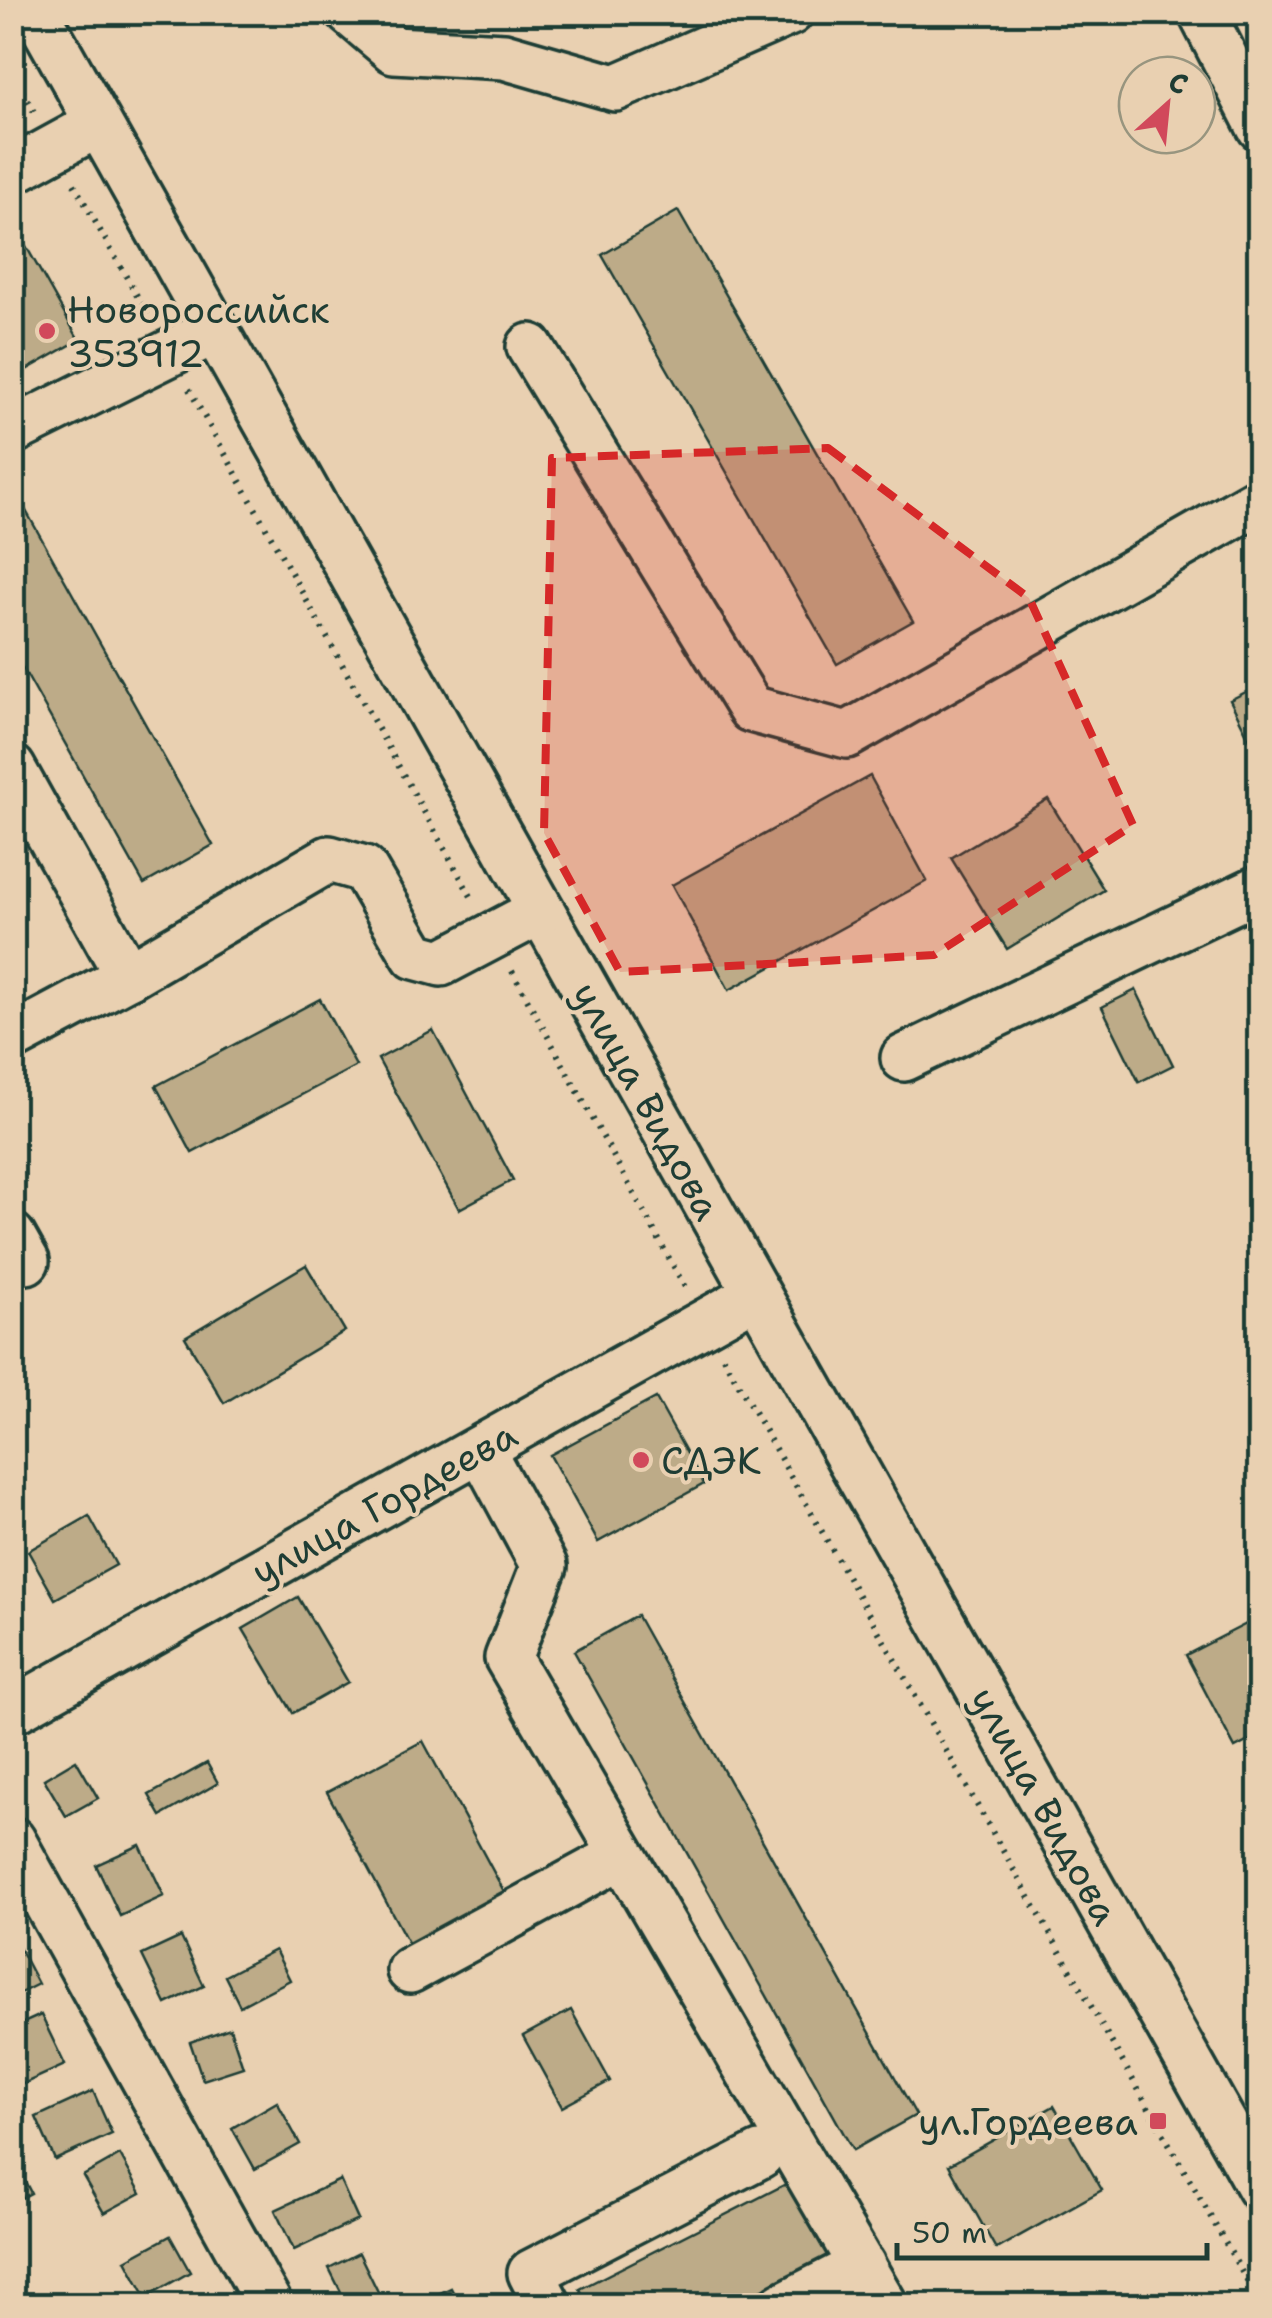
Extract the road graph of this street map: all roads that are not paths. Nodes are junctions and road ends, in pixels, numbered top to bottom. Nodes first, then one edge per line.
1 (36, 12) edge
2 (349, 12) edge
3 (790, 12) edge
4 (1202, 12) edge
5 (98, 124) junction
6 (1260, 127) edge
7 (12, 171) edge
8 (214, 331) junction
9 (530, 347) dead end
10 (12, 431) edge
11 (1260, 500) edge
12 (12, 768) edge
13 (1260, 888) edge
14 (540, 911) junction
15 (128, 976) junction
16 (12, 1038) edge
17 (904, 1058) dead end
18 (756, 1294) junction
19 (481, 1448) junction
20 (12, 1712) edge
21 (12, 1840) edge
22 (622, 1855) junction
23 (410, 1970) dead end
24 (760, 2155) dead end
25 (1260, 2188) edge
26 (862, 2266) junction
27 (270, 2306) edge
28 (548, 2306) edge
29 (782, 2306) edge
30 (884, 2306) edge

1 - 5 street, улица Видова
2 - 3 street
4 - 6 street
5 - 7 street
5 - 8 street, улица Видова
8 - 10 street
8 - 14 street, улица Видова
9 - 11 street
12 - 15 street
13 - 17 street
14 - 15 street
14 - 18 street, улица Видова
15 - 16 street
18 - 19 street, улица Гордеева
18 - 25 street, улица Видова
19 - 20 street, улица Гордеева
19 - 22 street
21 - 27 street
22 - 23 street
22 - 26 street
24 - 28 street
26 - 29 street
26 - 30 street

